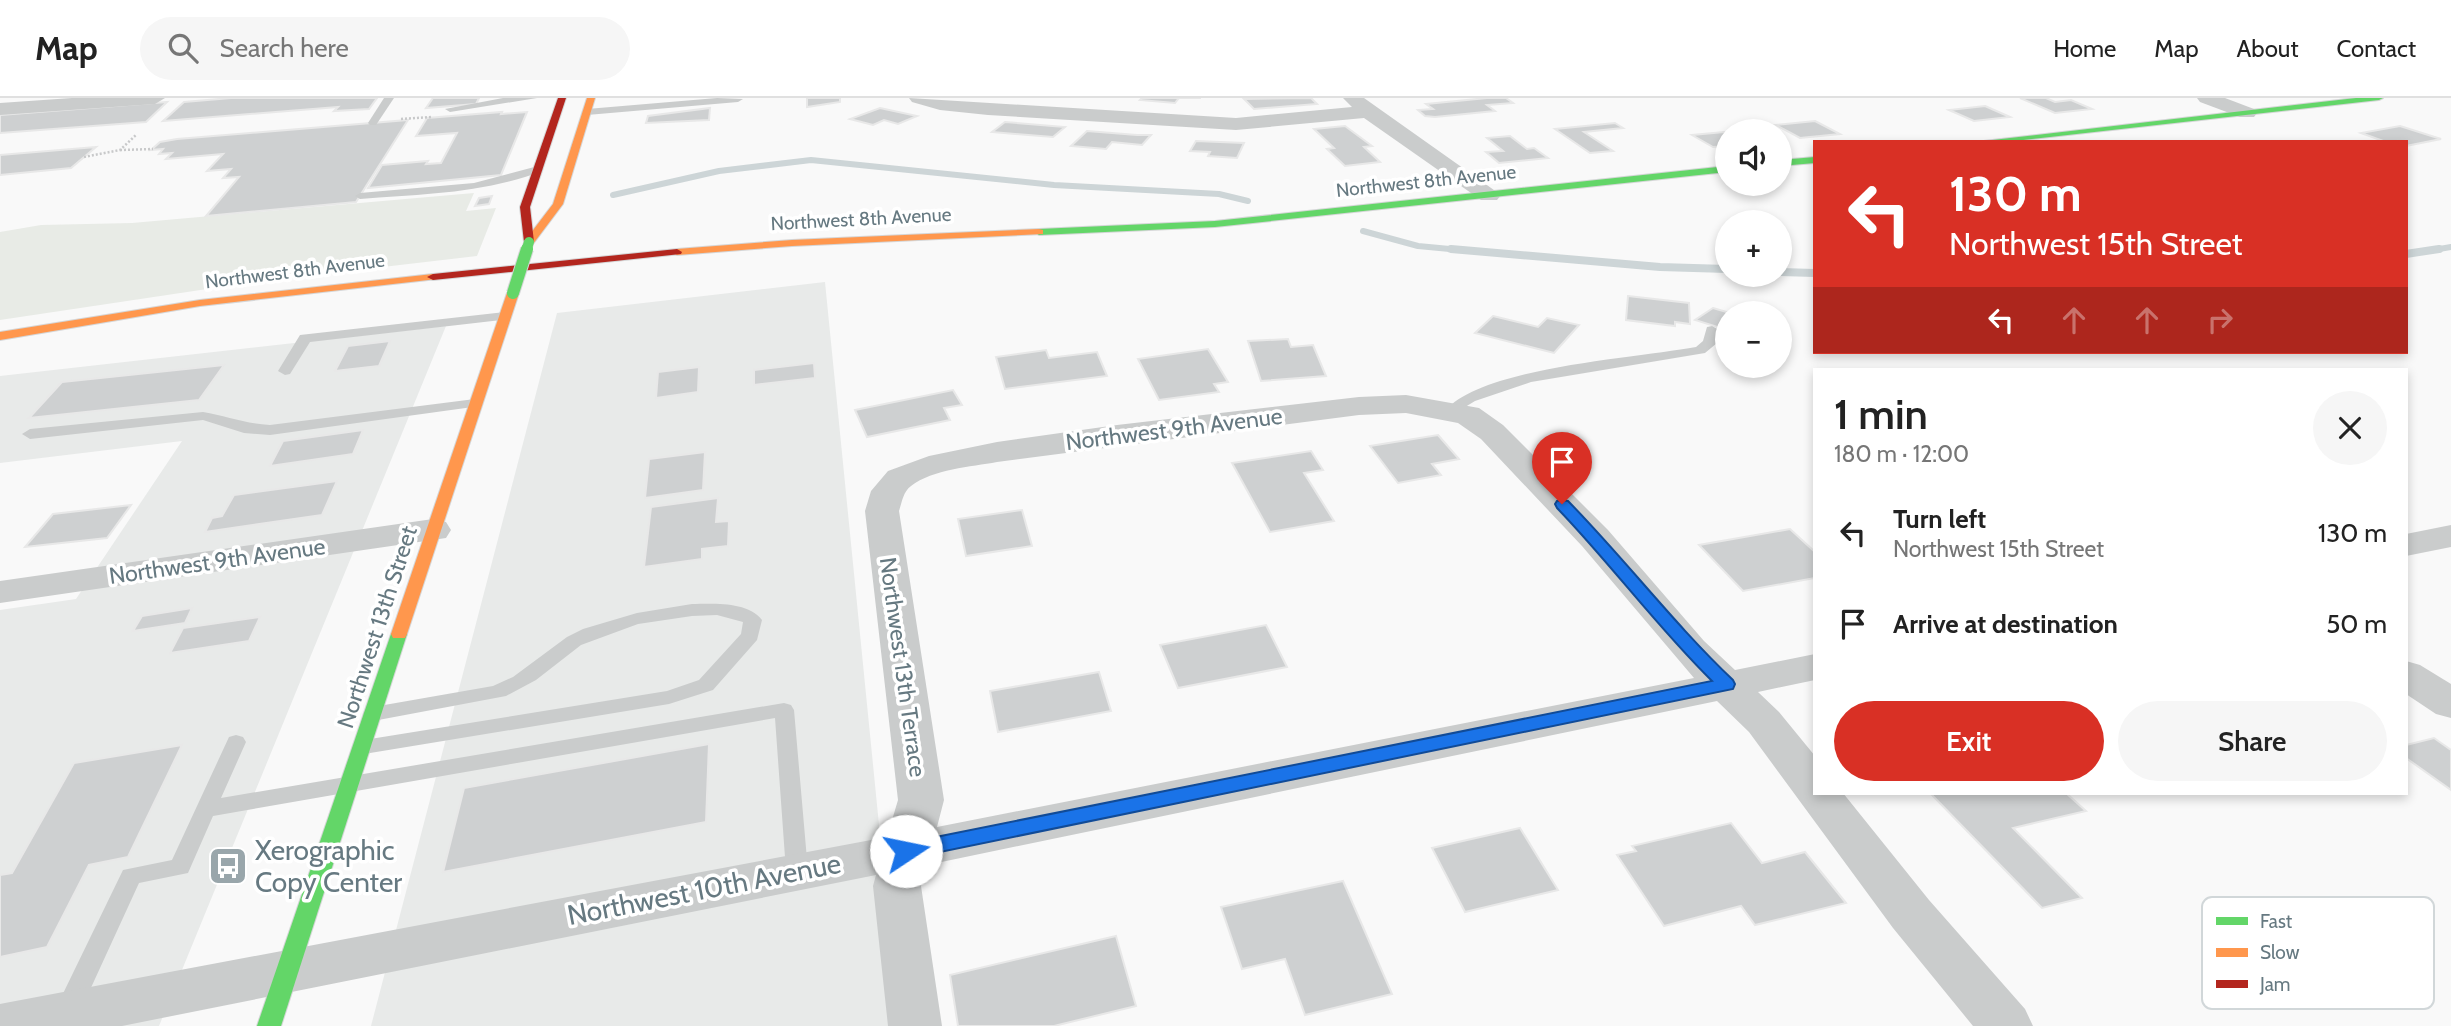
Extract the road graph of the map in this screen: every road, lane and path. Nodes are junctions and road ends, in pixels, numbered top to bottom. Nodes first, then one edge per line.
1 (155, 98) edge
2 (389, 98) edge
3 (533, 98) edge
4 (562, 98) edge
5 (919, 98) edge
6 (2207, 98) edge
7 (2379, 98) edge
8 (737, 99) edge
9 (507, 100) edge
10 (593, 102) edge
11 (637, 103) edge
12 (1360, 105) edge
13 (0, 109) edge
14 (450, 109) dead end
15 (2247, 113) junction
16 (373, 122) dead end
17 (136, 135) dead end
18 (1997, 140) edge
19 (153, 149) dead end
20 (120, 150) junction
21 (84, 157) dead end
22 (1813, 160) edge
23 (1792, 162) edge
24 (538, 169) junction
25 (1715, 170) edge
26 (475, 185) junction
27 (530, 192) junction
28 (1489, 195) junction
29 (360, 196) dead end
30 (529, 242) junction
31 (505, 316) junction
32 (1712, 330) dead end
33 (0, 336) edge
34 (285, 371) dead end
35 (475, 403) junction
36 (1460, 413) junction
37 (30, 434) dead end
38 (900, 478) joint
39 (433, 530) junction
40 (2451, 536) edge
41 (2408, 545) edge
42 (0, 592) edge
43 (1813, 667) edge
44 (2408, 675) edge
45 (1726, 684) junction
46 (2451, 704) edge
47 (371, 714) junction
48 (236, 742) dead end
49 (360, 747) junction
50 (349, 784) junction
51 (1813, 785) edge
52 (1820, 795) edge
53 (205, 809) junction
54 (906, 851) junction
55 (797, 871) junction
56 (287, 970) junction
57 (66, 1014) junction
58 (5, 1026) edge
59 (268, 1026) edge
60 (915, 1026) edge
61 (2006, 1026) edge

1 - 13 street
2 - 16 lane
3 - 9 lane
4 - 24 street, Northwest 13th Street
5 - 12 street
6 - 15 street
7 - 15 street
8 - 11 lane
9 - 14 lane
10 - 11 lane
10 - 30 street, Northwest 13th Street
12 - 28 street
15 - 18 street
17 - 20 path
19 - 20 path
20 - 21 path
22 - 23 street
24 - 26 lane
24 - 27 street, Northwest 13th Street
25 - 28 street, Northwest 8th Avenue
26 - 27 lane
26 - 29 lane
27 - 30 street, Northwest 13th Street
28 - 33 street, Northwest 8th Avenue
30 - 31 street, Northwest 13th Street, bridge
31 - 34 lane
31 - 35 street, Northwest 13th Street
32 - 36 lane
35 - 37 lane
35 - 39 street, Northwest 13th Street
36 - 38 street, Northwest 9th Avenue
36 - 45 street
38 - 54 street, Northwest 13th Terrace
39 - 42 street, Northwest 9th Avenue
39 - 47 street, Northwest 13th Street
40 - 41 street
43 - 45 street, Northwest 10th Avenue
44 - 46 street
45 - 51 street
45 - 54 street, Northwest 10th Avenue
47 - 49 street, Northwest 13th Street
47 - 49 lane
48 - 53 lane
49 - 50 street, Northwest 13th Street
50 - 53 lane
50 - 55 lane
50 - 56 street, Northwest 13th Street
52 - 61 street
53 - 57 lane
54 - 55 street, Northwest 10th Avenue
54 - 60 street, Northwest 13th Terrace
55 - 56 street, Northwest 10th Avenue
56 - 57 street, Northwest 10th Avenue
56 - 59 street, Northwest 13th Street
57 - 58 street, Northwest 10th Avenue

